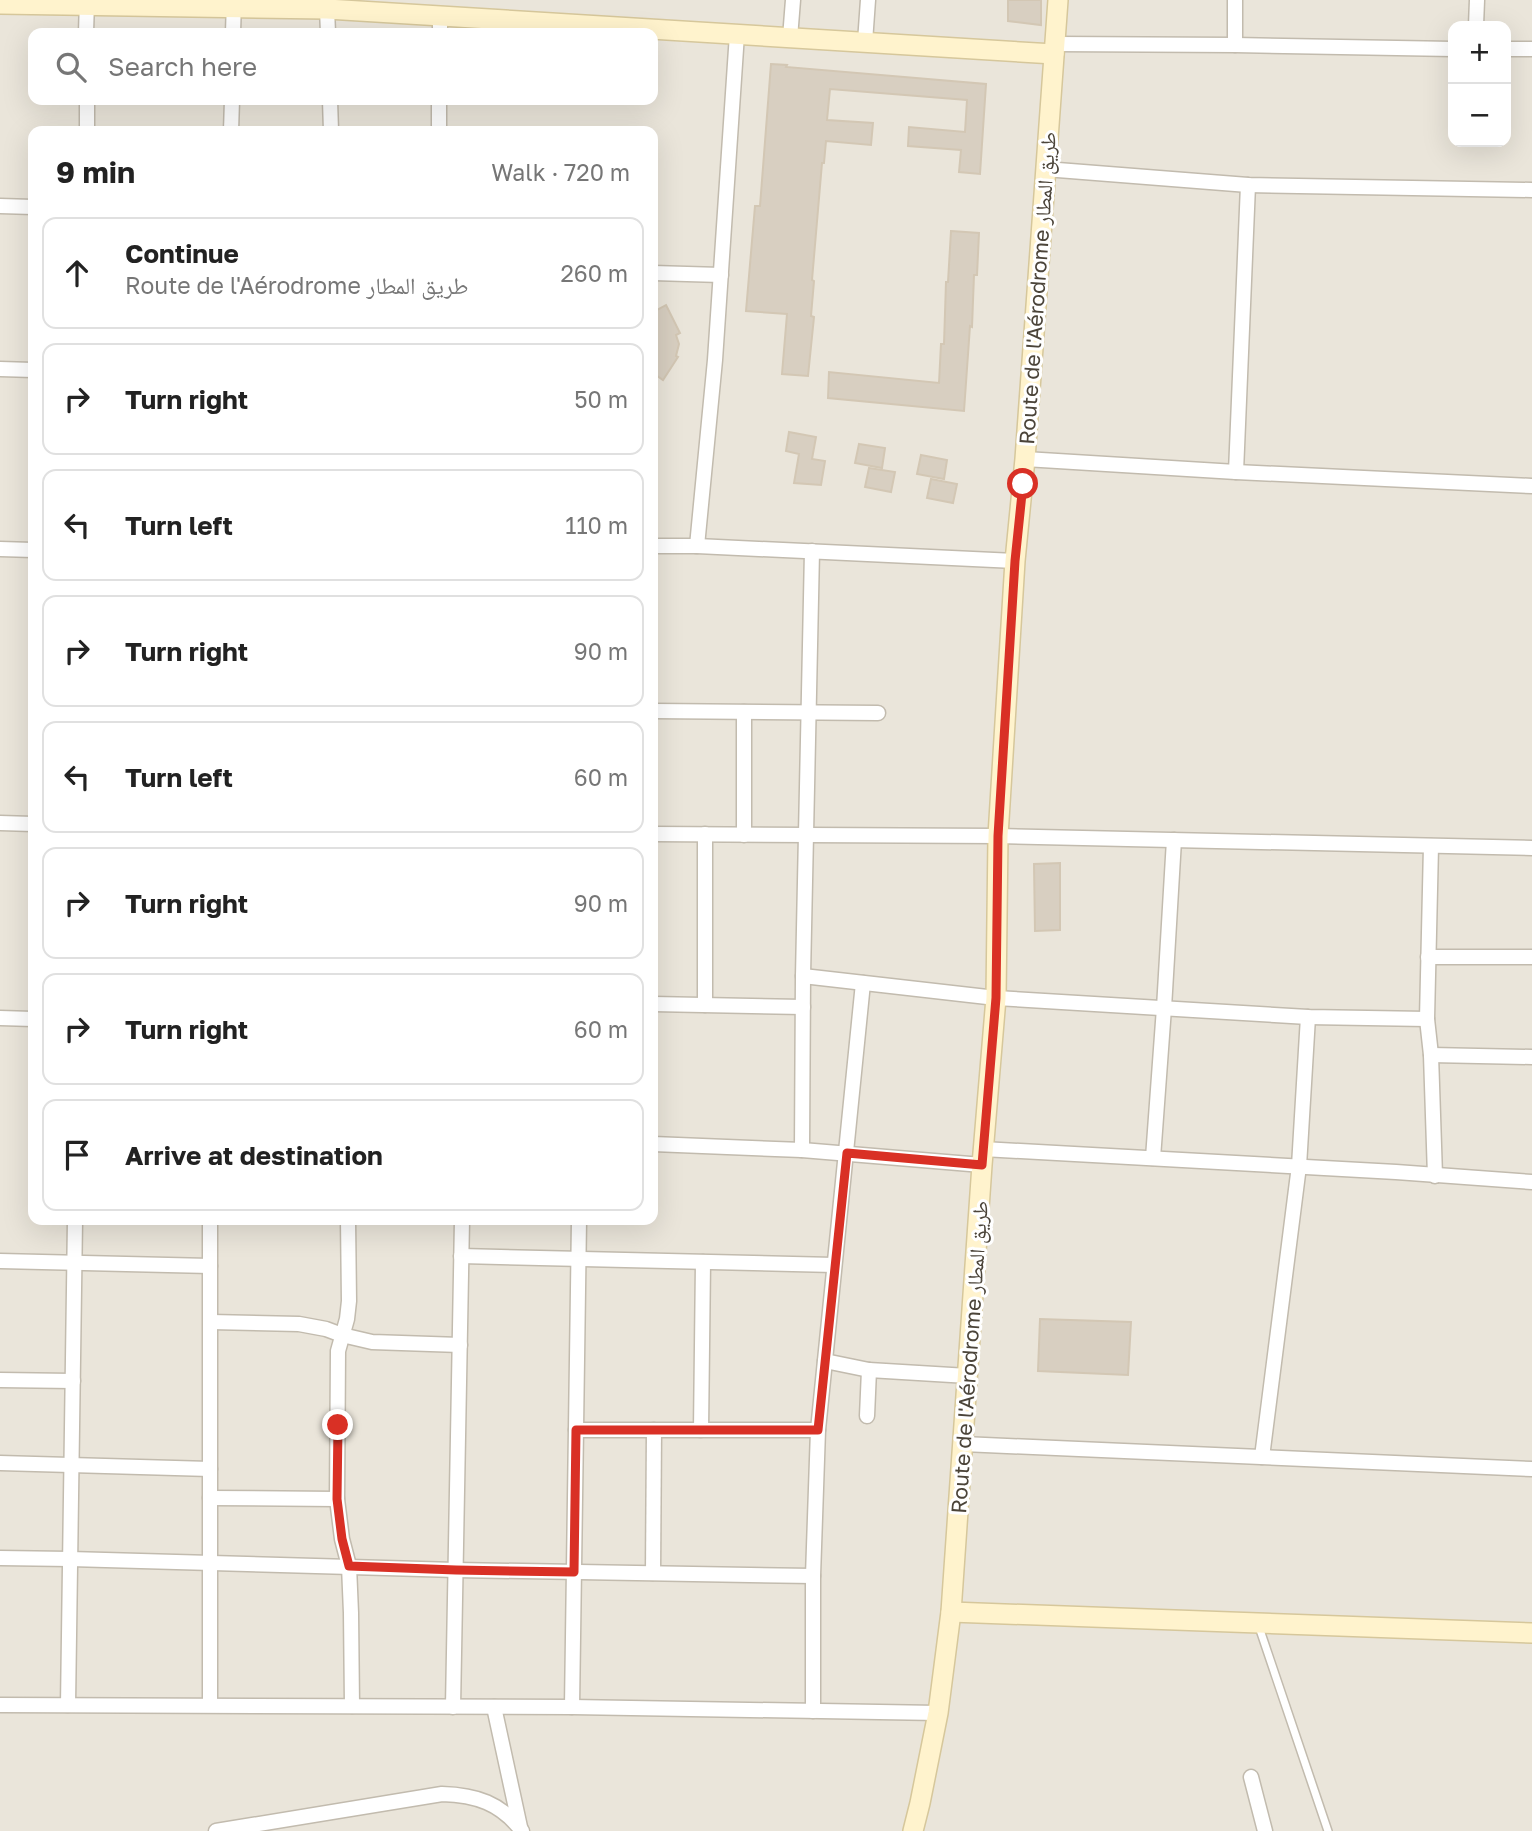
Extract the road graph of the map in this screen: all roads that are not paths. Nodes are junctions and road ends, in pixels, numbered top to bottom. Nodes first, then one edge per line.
1 (793, 0) edge
2 (868, 0) edge
3 (1058, 0) edge
4 (1235, 0) edge
5 (1477, 0) edge
6 (87, 3) edge
7 (234, 3) edge
8 (0, 4) edge
9 (327, 9) junction
10 (1476, 21) edge
11 (440, 25) edge
12 (86, 28) edge
13 (233, 28) edge
14 (328, 28) edge
15 (539, 28) edge
16 (658, 32) edge
17 (737, 34) junction
18 (790, 38) junction
19 (866, 43) junction
20 (1235, 45) junction
21 (1054, 49) junction
22 (1448, 49) edge
23 (1511, 49) edge
24 (1532, 49) edge
25 (87, 105) edge
26 (232, 105) edge
27 (330, 105) edge
28 (439, 105) edge
29 (87, 126) edge
30 (231, 126) edge
31 (331, 126) edge
32 (439, 126) edge
33 (1045, 169) junction
34 (1248, 185) junction
35 (1532, 190) edge
36 (0, 206) edge
37 (28, 207) edge
38 (658, 273) edge
39 (721, 275) junction
40 (0, 369) edge
41 (28, 370) edge
42 (1025, 459) junction
43 (1236, 472) junction
44 (1532, 486) edge
45 (658, 546) edge
46 (697, 546) junction
47 (0, 550) edge
48 (28, 550) edge
49 (812, 551) junction
50 (1015, 561) junction
51 (658, 710) edge
52 (744, 712) junction
53 (810, 712) junction
54 (878, 713) dead end
55 (0, 823) edge
56 (28, 824) edge
57 (658, 834) edge
58 (705, 834) junction
59 (744, 835) junction
60 (806, 836) junction
61 (998, 836) junction
62 (1174, 840) junction
63 (1431, 846) junction
64 (1532, 848) edge
65 (1429, 957) junction
66 (1532, 957) edge
67 (803, 976) junction
68 (863, 983) junction
69 (996, 998) junction
70 (658, 1004) edge
71 (705, 1005) junction
72 (803, 1007) junction
73 (1164, 1008) junction
74 (1308, 1017) junction
75 (0, 1018) edge
76 (1427, 1018) junction
77 (28, 1019) edge
78 (1431, 1055) junction
79 (1532, 1057) edge
80 (658, 1144) edge
81 (802, 1150) junction
82 (847, 1153) junction
83 (983, 1157) junction
84 (1153, 1158) junction
85 (1299, 1166) junction
86 (1435, 1176) junction
87 (1532, 1182) edge
88 (75, 1225) edge
89 (210, 1225) edge
90 (348, 1225) edge
91 (462, 1225) edge
92 (579, 1225) edge
93 (461, 1256) junction
94 (578, 1259) junction
95 (0, 1261) edge
96 (703, 1262) junction
97 (74, 1263) junction
98 (834, 1265) junction
99 (210, 1266) junction
100 (211, 1322) junction
101 (342, 1335) junction
102 (460, 1345) junction
103 (825, 1361) junction
104 (869, 1370) junction
105 (968, 1376) junction
106 (0, 1380) edge
107 (73, 1381) junction
108 (867, 1416) dead end
109 (576, 1430) junction
110 (654, 1430) junction
111 (701, 1430) junction
112 (818, 1430) junction
113 (963, 1444) junction
114 (1262, 1457) junction
115 (0, 1463) edge
116 (72, 1465) junction
117 (210, 1469) junction
118 (1532, 1469) edge
119 (210, 1498) junction
120 (337, 1499) junction
121 (0, 1558) edge
122 (70, 1559) junction
123 (210, 1562) junction
124 (349, 1566) junction
125 (456, 1570) junction
126 (574, 1572) junction
127 (653, 1573) junction
128 (813, 1576) junction
129 (951, 1612) junction
130 (1258, 1624) junction
131 (1532, 1633) edge
132 (0, 1705) edge
133 (68, 1705) junction
134 (210, 1705) junction
135 (352, 1706) junction
136 (453, 1707) junction
137 (494, 1707) junction
138 (572, 1707) junction
139 (813, 1711) junction
140 (938, 1713) junction
141 (1251, 1777) dead end
142 (268, 1827) edge
143 (522, 1829) edge
144 (216, 1831) edge
145 (913, 1831) edge
146 (1265, 1831) edge
147 (1328, 1831) edge

1 - 18 street
2 - 19 street
3 - 21 street, Route de l'Aérodrome طريق المطار
4 - 20 street
5 - 10 street
6 - 7 street
6 - 8 street
6 - 12 street
7 - 9 street
7 - 13 street
9 - 11 street
9 - 14 street
11 - 15 street
16 - 17 street
17 - 18 street
17 - 39 street
18 - 19 street
19 - 21 street
20 - 21 street
20 - 22 street
21 - 33 street, Route de l'Aérodrome طريق المطار
23 - 24 street
25 - 29 street
26 - 30 street
27 - 31 street
28 - 32 street
33 - 34 street
33 - 42 street, Route de l'Aérodrome طريق المطار
34 - 35 street
34 - 43 street
36 - 37 street
38 - 39 street
39 - 46 street
40 - 41 street
42 - 43 street
42 - 50 street, Route de l'Aérodrome طريق المطار
43 - 44 street
45 - 46 street
46 - 49 street
47 - 48 street
49 - 50 street
49 - 53 street
50 - 61 street, Route de l'Aérodrome طريق المطار
51 - 52 street
52 - 53 street
52 - 59 street
53 - 54 street
53 - 60 street
55 - 56 street
57 - 58 street
58 - 59 street
58 - 71 street
59 - 60 street
60 - 61 street
60 - 67 street
61 - 62 street
61 - 69 street, Route de l'Aérodrome طريق المطار
62 - 63 street
62 - 73 street
63 - 64 street
63 - 65 street
65 - 66 street
65 - 76 street
67 - 68 street
67 - 72 street
68 - 69 street
68 - 82 street
69 - 73 street
69 - 83 street, Route de l'Aérodrome طريق المطار
70 - 71 street
71 - 72 street
72 - 81 street
73 - 74 street
73 - 84 street
74 - 76 street
74 - 85 street
75 - 77 street
76 - 78 street
78 - 79 street
78 - 86 street
80 - 81 street
81 - 82 street
82 - 83 street
82 - 98 street
83 - 84 street
83 - 105 street, Route de l'Aérodrome طريق المطار
84 - 85 street
85 - 86 street
85 - 114 street
86 - 87 street
88 - 97 street
89 - 99 street
90 - 101 street
91 - 93 street
92 - 94 street
93 - 94 street
93 - 102 street
94 - 96 street
94 - 109 street
95 - 97 street
96 - 98 street
96 - 111 street
97 - 99 street
97 - 107 street
98 - 103 street
99 - 100 street
100 - 101 street
100 - 117 street
101 - 102 street
101 - 120 street
102 - 125 street
103 - 104 street
103 - 112 street
104 - 105 street
104 - 108 street
105 - 113 street, Route de l'Aérodrome طريق المطار
106 - 107 street
107 - 116 street
109 - 110 street
109 - 126 street
110 - 111 street
110 - 127 street
111 - 112 street
112 - 128 street
113 - 114 street
113 - 129 street, Route de l'Aérodrome طريق المطار
114 - 118 street
115 - 116 street
116 - 117 street
116 - 122 street
117 - 119 street
119 - 120 street
119 - 123 street
120 - 124 street
121 - 122 street
122 - 123 street
122 - 133 street
123 - 124 street
123 - 134 street
124 - 125 street
124 - 135 street
125 - 126 street
125 - 136 street
126 - 127 street
126 - 138 street
127 - 128 street
128 - 139 street
129 - 130 street
129 - 140 street, Route de l'Aérodrome طريق المطار
130 - 131 street
130 - 147 lane
132 - 133 street
133 - 134 street
134 - 135 street
135 - 136 street
136 - 137 street
137 - 138 street
137 - 143 street
138 - 139 street
139 - 140 street
140 - 145 street, Route de l'Aérodrome طريق المطار
141 - 146 street
142 - 143 street
142 - 144 street

